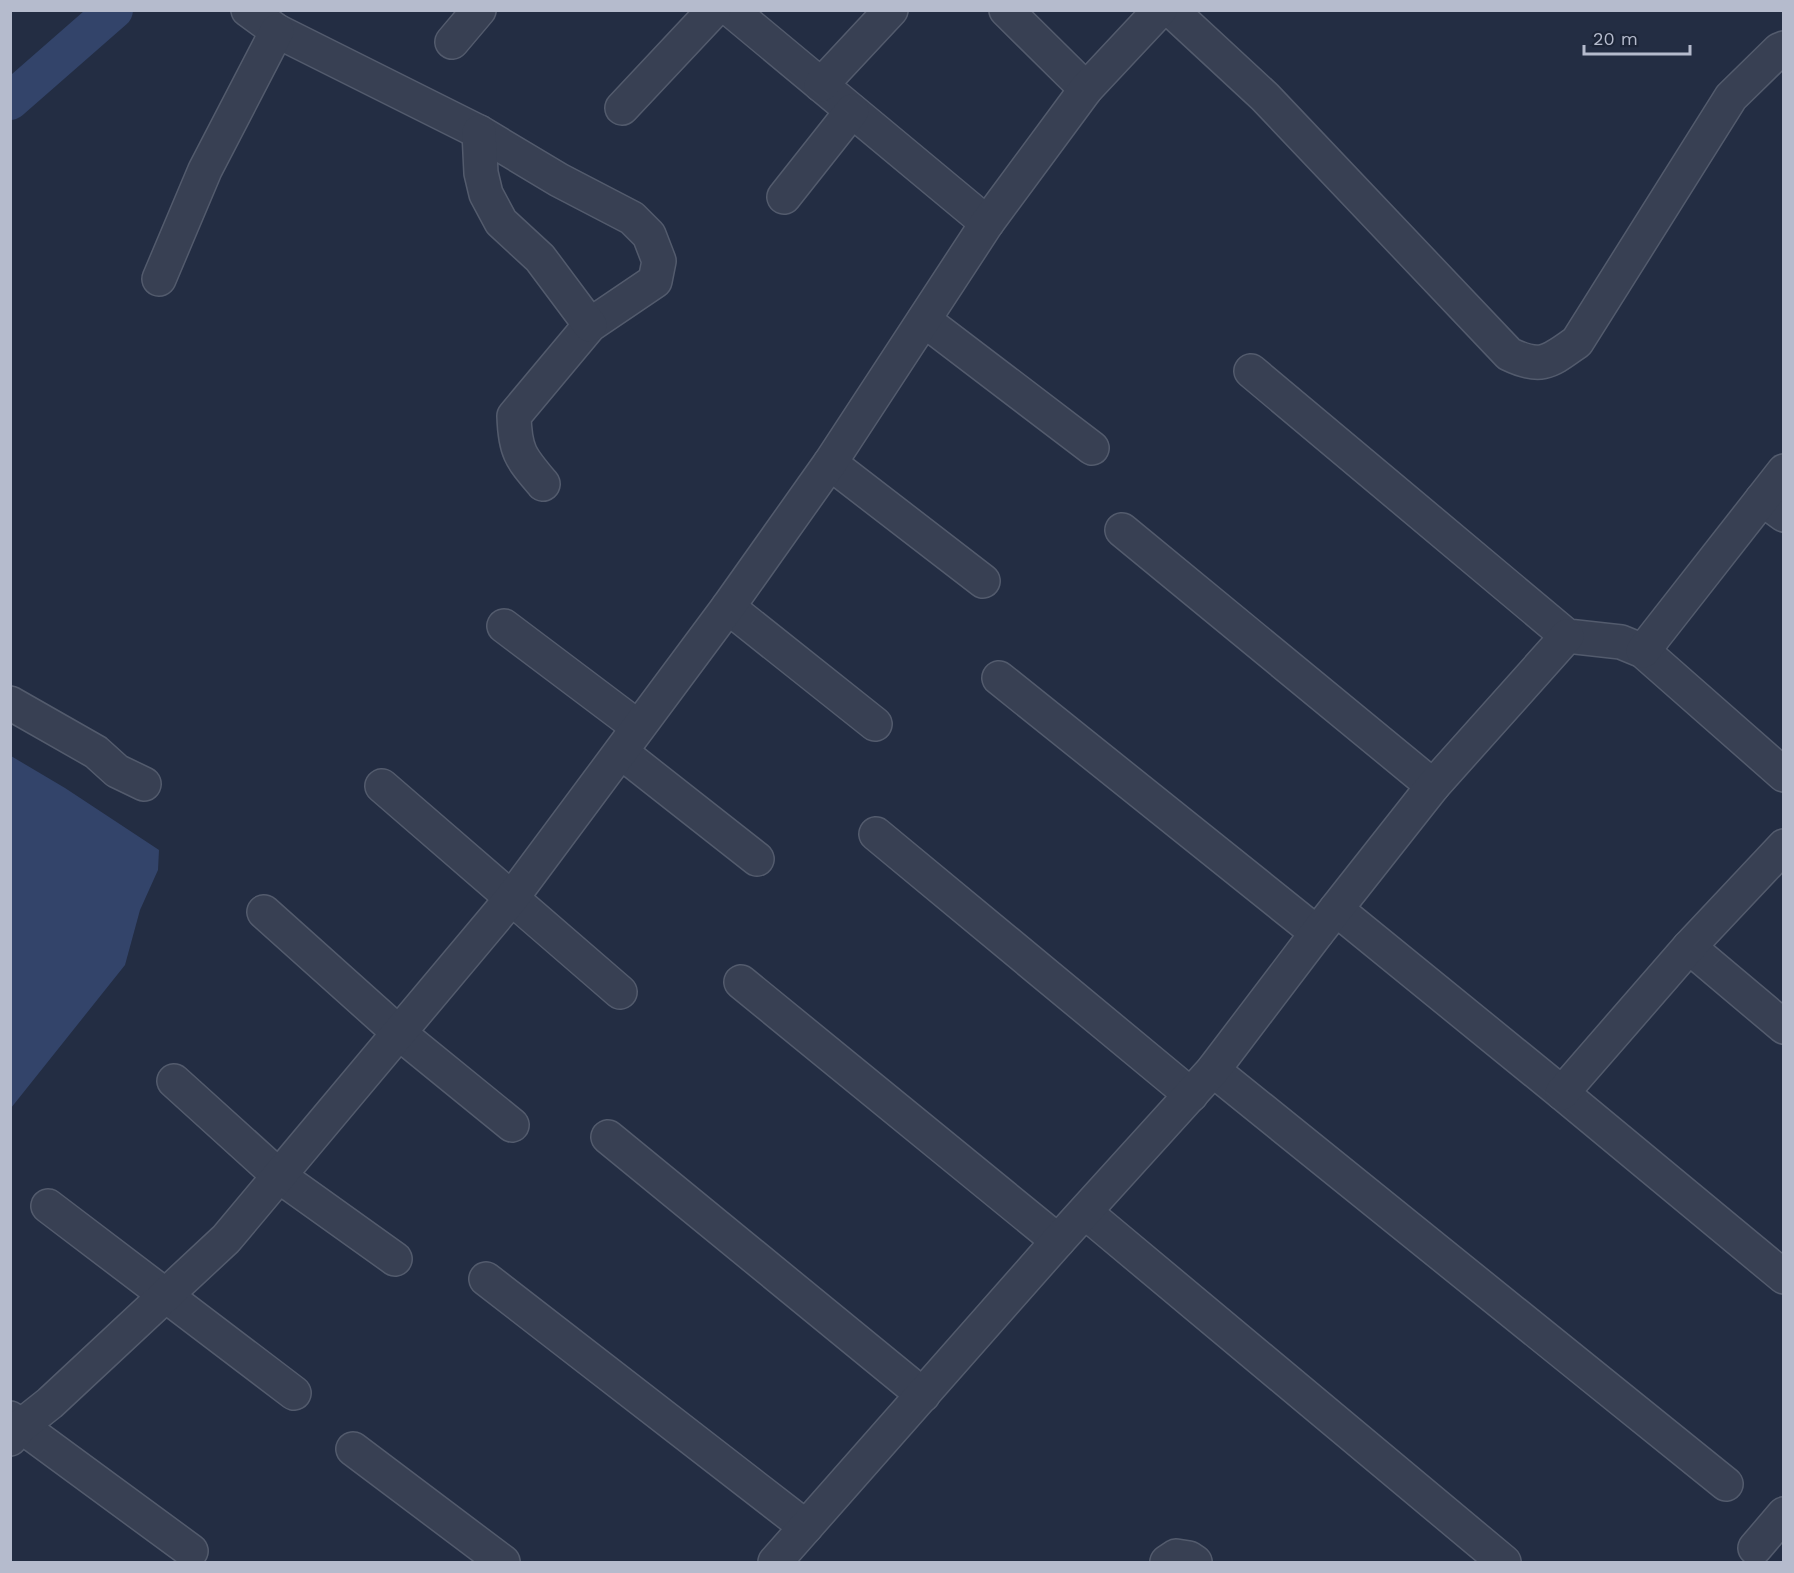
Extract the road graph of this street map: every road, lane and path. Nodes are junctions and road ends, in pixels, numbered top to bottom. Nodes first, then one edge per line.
1 (248, 10) edge
2 (479, 10) edge
3 (714, 10) edge
4 (731, 10) edge
5 (891, 10) edge
6 (1006, 10) edge
7 (1160, 10) edge
8 (1171, 10) edge
9 (277, 32) junction
10 (452, 42) dead end
11 (1784, 48) edge
12 (820, 85) junction
13 (1086, 89) junction
14 (622, 108) dead end
15 (852, 111) junction
16 (479, 132) junction
17 (784, 197) dead end
18 (987, 223) junction
19 (159, 279) dead end
20 (924, 320) junction
21 (590, 325) junction
22 (1251, 370) dead end
23 (1092, 448) dead end
24 (830, 463) junction
25 (1784, 471) edge
26 (543, 484) dead end
27 (1773, 507) edge
28 (1122, 530) dead end
29 (983, 581) dead end
30 (728, 607) junction
31 (504, 626) dead end
32 (1567, 636) junction
33 (1643, 651) junction
34 (999, 678) dead end
35 (10, 703) edge
36 (875, 724) dead end
37 (629, 740) junction
38 (1784, 775) edge
39 (144, 784) dead end
40 (382, 786) dead end
41 (1433, 786) junction
42 (876, 834) dead end
43 (1784, 846) edge
44 (757, 859) dead end
45 (512, 899) junction
46 (264, 912) dead end
47 (1326, 921) junction
48 (1689, 947) junction
49 (741, 982) dead end
50 (620, 992) dead end
51 (1784, 1027) edge
52 (399, 1033) junction
53 (1213, 1070) junction
54 (174, 1081) dead end
55 (1562, 1093) junction
56 (1191, 1095) junction
57 (512, 1125) dead end
58 (608, 1137) dead end
59 (279, 1176) junction
60 (48, 1206) dead end
61 (1085, 1212) junction
62 (1058, 1241) junction
63 (395, 1259) dead end
64 (1784, 1277) edge
65 (486, 1279) dead end
66 (166, 1295) junction
67 (294, 1393) dead end
68 (923, 1395) junction
69 (14, 1428) edge
70 (353, 1449) dead end
71 (1726, 1484) dead end
72 (1784, 1514) edge
73 (806, 1527) junction
74 (1755, 1548) dead end
75 (191, 1551) dead end
76 (503, 1563) edge
77 (775, 1563) edge
78 (1504, 1563) edge

1 - 9 street
2 - 10 street
3 - 14 street
4 - 12 street
5 - 12 street
6 - 13 street
7 - 13 street
8 - 11 street
9 - 16 street
9 - 19 street
12 - 15 street
13 - 18 street
15 - 17 street
15 - 18 street
16 - 21 street
16 - 21 street
18 - 20 street
20 - 23 street
20 - 24 street
21 - 26 street
22 - 32 street
24 - 29 street
24 - 30 street
25 - 27 street
27 - 33 street
28 - 41 street
30 - 36 street
30 - 37 street
31 - 37 street
32 - 33 street
32 - 41 street
33 - 38 street
34 - 47 street
35 - 39 street
37 - 44 street
37 - 45 street
40 - 45 street
41 - 47 street
42 - 56 street
43 - 48 street
45 - 50 street
45 - 52 street
46 - 52 street
47 - 53 street
47 - 55 street
48 - 51 street
48 - 55 street
49 - 62 street
52 - 57 street
52 - 59 street
53 - 56 street
53 - 71 street
54 - 59 street
55 - 64 street
56 - 61 street
58 - 68 street
59 - 63 street
59 - 66 street
60 - 66 street
61 - 62 street
61 - 78 street
62 - 68 street
65 - 73 street
66 - 67 street
66 - 69 street
68 - 73 street
69 - 75 street
70 - 76 street
72 - 74 street
73 - 77 street

